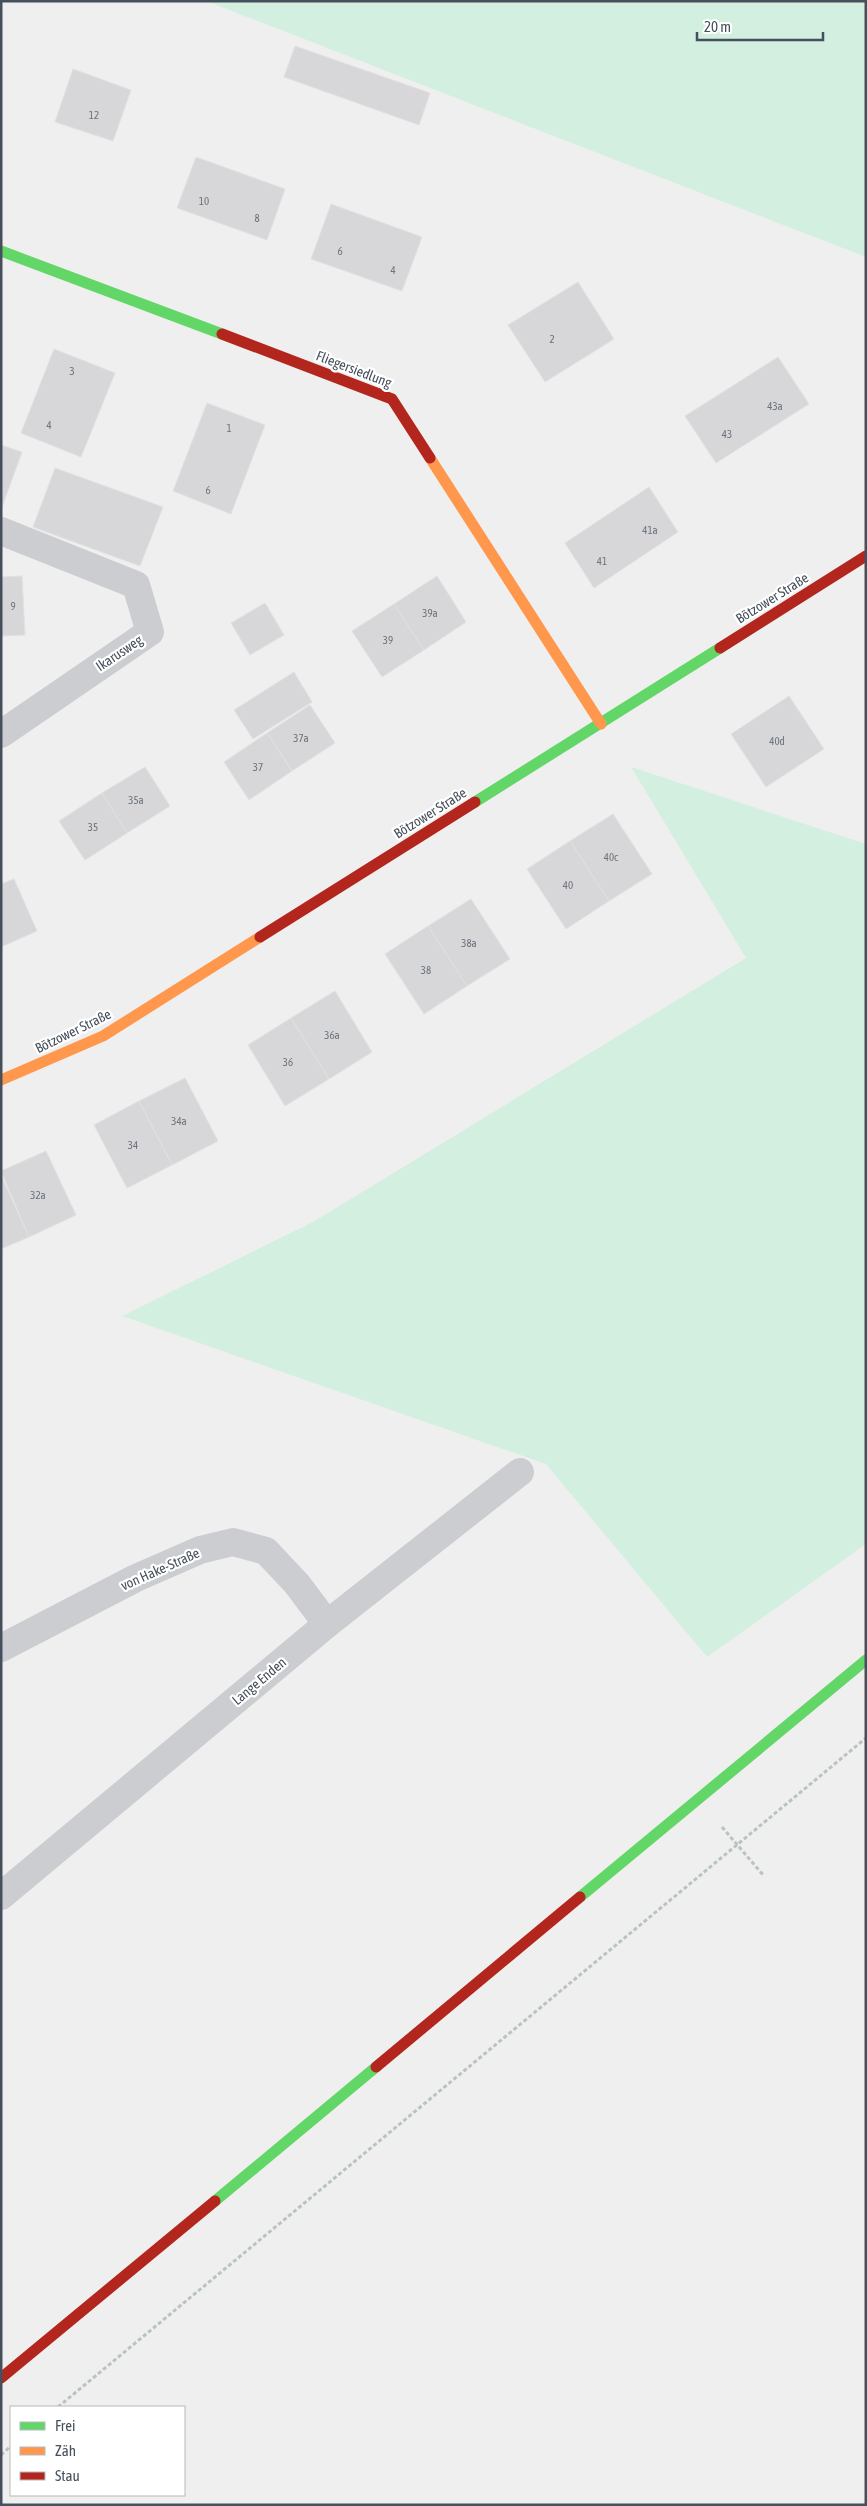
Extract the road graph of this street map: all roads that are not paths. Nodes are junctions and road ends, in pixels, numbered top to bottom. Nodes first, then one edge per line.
1 (1, 251) edge
2 (1, 531) edge
3 (866, 556) edge
4 (600, 724) junction
5 (1, 734) edge
6 (1, 1080) edge
7 (520, 1472) dead end
8 (327, 1624) junction
9 (1, 1648) edge
10 (866, 1660) edge
11 (1, 1896) edge
12 (1, 2378) edge

1 - 4 street, Fliegersiedlung
2 - 5 street, Ikarusweg
3 - 4 street, Bötzower Straße
4 - 6 street, Bötzower Straße
7 - 8 street, Lange Enden
8 - 9 street, von Hake-Straße
8 - 11 street, Lange Enden
10 - 12 street

